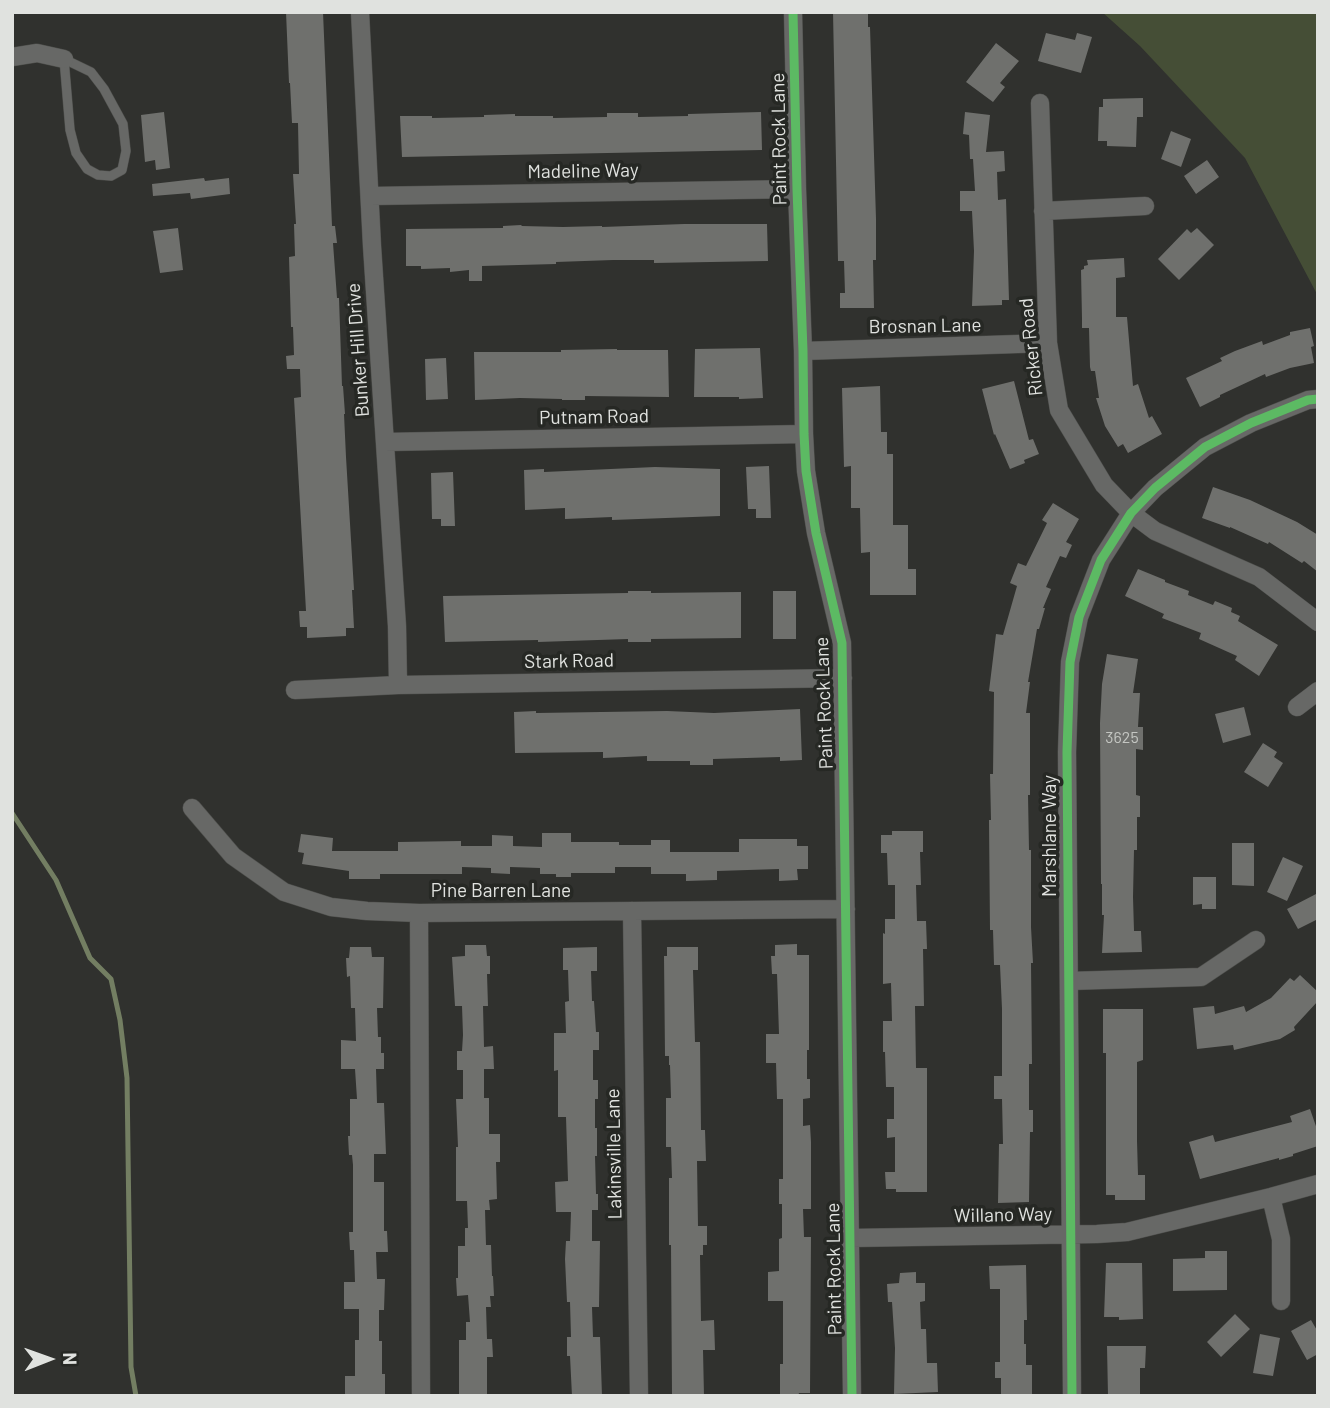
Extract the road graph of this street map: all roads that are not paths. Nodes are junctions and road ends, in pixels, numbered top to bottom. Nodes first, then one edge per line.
1 (360, 12) edge
2 (793, 12) edge
3 (12, 57) edge
4 (64, 60) junction
5 (1040, 103) dead end
6 (797, 189) junction
7 (371, 195) junction
8 (1145, 206) dead end
9 (1043, 211) junction
10 (1048, 343) junction
11 (803, 351) junction
12 (1318, 399) edge
13 (804, 434) junction
14 (384, 442) junction
15 (1131, 513) junction
16 (1318, 622) edge
17 (843, 678) junction
18 (398, 685) junction
19 (295, 690) dead end
20 (1318, 691) edge
21 (1297, 707) dead end
22 (192, 808) dead end
23 (846, 909) junction
24 (632, 911) junction
25 (419, 913) junction
26 (1256, 940) dead end
27 (1069, 981) junction
28 (1318, 1184) edge
29 (1271, 1197) junction
30 (1072, 1235) junction
31 (851, 1238) junction
32 (1281, 1301) dead end
33 (421, 1396) edge
34 (639, 1396) edge
35 (852, 1396) edge
36 (1072, 1396) edge

1 - 7 street, Bunker Hill Drive
2 - 6 street, Paint Rock Lane
3 - 4 street
4 - 4 lane
5 - 9 street, Ricker Road
6 - 7 street, Madeline Way
6 - 11 street, Paint Rock Lane
7 - 14 street, Bunker Hill Drive
8 - 9 street
9 - 10 street, Ricker Road
10 - 11 street, Brosnan Lane
10 - 15 street, Ricker Road
11 - 13 street, Paint Rock Lane
12 - 15 street, Marshlane Way
13 - 14 street, Putnam Road
13 - 17 street, Paint Rock Lane
14 - 18 street, Bunker Hill Drive
15 - 16 street, Ricker Road
15 - 27 street, Marshlane Way
17 - 18 street, Stark Road
17 - 23 street, Paint Rock Lane
18 - 19 street, Stark Road
20 - 21 street
22 - 25 street, Pine Barren Lane
23 - 24 street, Pine Barren Lane
23 - 31 street, Paint Rock Lane
24 - 25 street, Pine Barren Lane
24 - 34 street, Lakinsville Lane
25 - 33 street
26 - 27 street
27 - 30 street, Marshlane Way
28 - 29 street, Willano Way
29 - 30 street, Willano Way
29 - 32 street
30 - 31 street, Willano Way
30 - 36 street, Marshlane Way
31 - 35 street, Paint Rock Lane

